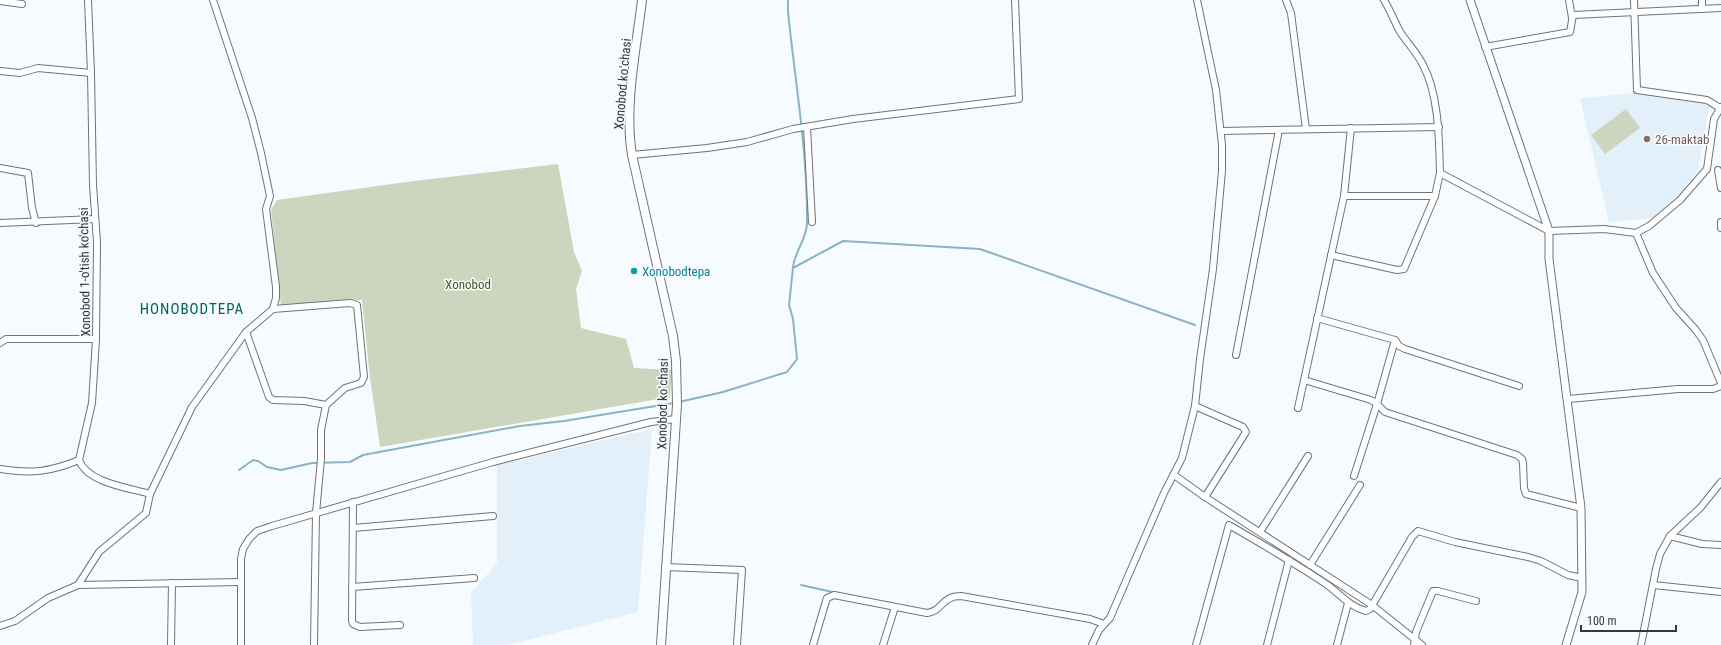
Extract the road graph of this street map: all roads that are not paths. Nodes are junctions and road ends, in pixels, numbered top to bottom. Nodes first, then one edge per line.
1 (88, 0) edge
2 (213, 0) edge
3 (642, 0) edge
4 (1015, 0) edge
5 (1197, 0) edge
6 (1286, 0) edge
7 (1384, 0) edge
8 (1470, 0) edge
9 (1569, 0) edge
10 (1634, 0) edge
11 (1702, 0) edge
12 (0, 1) edge
13 (22, 4) dead end
14 (1702, 8) junction
15 (1721, 8) edge
16 (1635, 12) junction
17 (1572, 22) junction
18 (1485, 46) junction
19 (0, 71) edge
20 (91, 73) junction
21 (1721, 107) edge
22 (807, 127) junction
23 (1439, 127) junction
24 (1351, 128) junction
25 (1306, 129) junction
26 (1279, 130) junction
27 (1221, 131) junction
28 (632, 155) junction
29 (0, 168) edge
30 (1707, 168) junction
31 (1719, 170) edge
32 (1440, 173) junction
33 (1721, 188) edge
34 (1344, 196) junction
35 (1435, 196) junction
36 (95, 219) junction
37 (812, 222) dead end
38 (1721, 222) edge
39 (0, 223) edge
40 (36, 223) junction
41 (1721, 228) edge
42 (1549, 231) junction
43 (1636, 233) junction
44 (1331, 255) junction
45 (273, 308) junction
46 (1317, 318) junction
47 (246, 332) junction
48 (96, 339) junction
49 (1395, 340) junction
50 (0, 342) edge
51 (1236, 355) dead end
52 (1304, 380) junction
53 (1721, 383) edge
54 (1519, 386) dead end
55 (1721, 386) edge
56 (1568, 399) junction
57 (1378, 404) junction
58 (326, 405) junction
59 (1195, 406) junction
60 (1298, 408) dead end
61 (676, 419) junction
62 (1308, 456) dead end
63 (80, 460) junction
64 (0, 469) edge
65 (1174, 475) junction
66 (1354, 476) dead end
67 (1721, 482) edge
68 (1360, 485) dead end
69 (150, 494) junction
70 (1205, 497) junction
71 (353, 502) junction
72 (1581, 508) junction
73 (316, 513) junction
74 (1232, 514) junction
75 (493, 516) dead end
76 (1229, 525) junction
77 (353, 528) junction
78 (1260, 532) junction
79 (1670, 536) junction
80 (1721, 545) edge
81 (1289, 560) junction
82 (1310, 565) junction
83 (665, 567) junction
84 (474, 578) dead end
85 (1582, 578) junction
86 (241, 582) junction
87 (172, 583) junction
88 (78, 585) junction
89 (1653, 585) junction
90 (352, 588) junction
91 (1721, 592) edge
92 (1476, 601) dead end
93 (1348, 603) junction
94 (1372, 605) junction
95 (895, 607) junction
96 (1104, 624) junction
97 (400, 625) dead end
98 (0, 626) edge
99 (1415, 643) edge
100 (171, 645) edge
101 (241, 645) edge
102 (314, 645) edge
103 (661, 645) edge
104 (737, 645) edge
105 (813, 645) edge
106 (883, 645) edge
107 (1092, 645) edge
108 (1196, 645) edge
109 (1267, 645) edge
110 (1337, 645) edge
111 (1422, 645) edge
112 (1566, 645) edge
113 (1641, 645) edge

1 - 20 street, Xonobod 1-o'tish ko'chasi
2 - 45 street
3 - 28 main road, Xonobod koʻchasi
4 - 22 street
5 - 27 street
6 - 25 street
7 - 23 street
8 - 18 street
9 - 17 street
10 - 16 street
11 - 14 street
12 - 13 street
14 - 15 street
14 - 16 street
16 - 17 street
16 - 21 street
17 - 18 street
18 - 42 street
19 - 20 street
20 - 36 street, Xonobod 1-o'tish ko'chasi
21 - 30 street
22 - 28 street
22 - 37 street
23 - 24 street
23 - 32 street
24 - 25 street
24 - 34 street
25 - 26 street
26 - 27 street
26 - 51 street
27 - 59 street
28 - 61 main road, Xonobod koʻchasi
29 - 40 street
30 - 31 street
30 - 43 street
31 - 33 street
32 - 35 street
32 - 42 street
34 - 35 street
34 - 44 street
35 - 44 street
36 - 40 street
36 - 48 street, Xonobod 1-o'tish ko'chasi
38 - 41 street
39 - 40 street
42 - 43 street
42 - 56 street
43 - 53 street
44 - 46 street
45 - 47 street
45 - 58 street
46 - 49 street
46 - 52 street
47 - 58 street
47 - 69 street
48 - 50 street
48 - 63 street, Xonobod 1-o'tish ko'chasi
49 - 54 street
49 - 57 street
52 - 57 street
52 - 60 street
55 - 56 street
56 - 72 street
57 - 66 street
57 - 72 street
58 - 73 street
59 - 65 street
59 - 70 street
61 - 71 street
61 - 83 main road, Xonobod koʻchasi
62 - 78 street
63 - 64 street
63 - 69 street
65 - 70 street
65 - 96 street
67 - 79 street
68 - 82 street
69 - 88 street
70 - 74 street
71 - 73 street
71 - 77 street
72 - 85 street
73 - 86 street
73 - 102 street
74 - 76 street
74 - 78 street
75 - 77 street
76 - 81 street
76 - 108 street
77 - 90 street
78 - 82 street
79 - 80 street
79 - 89 street
81 - 93 street
81 - 109 street
82 - 94 street
83 - 103 main road, Xonobod koʻchasi
83 - 104 street
84 - 90 street
85 - 94 street
85 - 112 street
86 - 87 street
86 - 101 street
87 - 88 street
87 - 100 street
88 - 98 street
89 - 91 street
89 - 113 street
90 - 97 street
92 - 99 street
93 - 94 street
93 - 110 street
94 - 99 street
95 - 96 street
95 - 105 street
95 - 106 street
96 - 107 street
99 - 111 street

